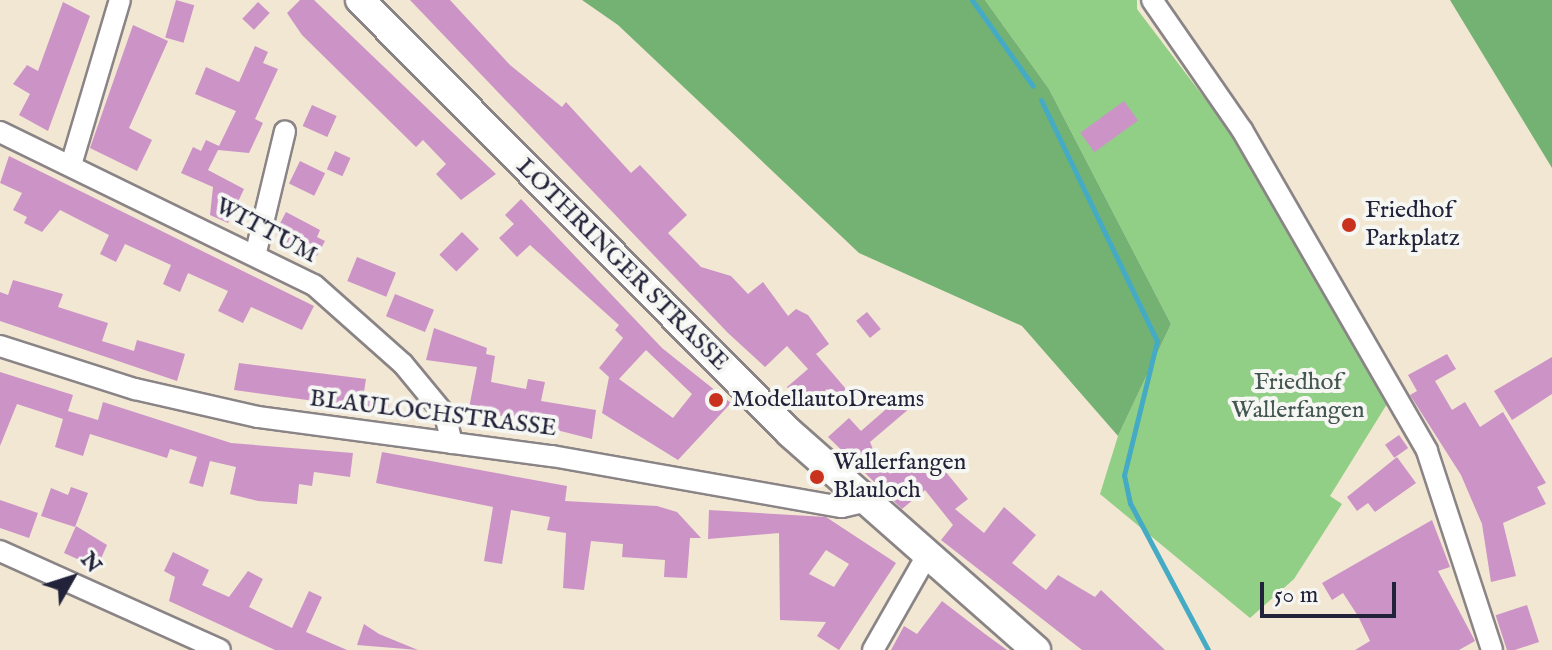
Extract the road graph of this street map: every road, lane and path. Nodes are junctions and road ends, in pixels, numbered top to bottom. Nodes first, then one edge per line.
1 (120, 0) edge
2 (360, 0) edge
3 (1152, 0) edge
4 (285, 131) dead end
5 (0, 132) edge
6 (71, 165) junction
7 (256, 252) junction
8 (0, 346) edge
9 (452, 443) junction
10 (864, 502) junction
11 (0, 551) edge
12 (926, 557) junction
13 (220, 650) edge
14 (873, 650) edge
15 (1036, 650) edge
16 (1492, 650) edge

1 - 6 street
2 - 10 street, LOTHRINGER STRASSE
3 - 16 street
4 - 7 street
5 - 6 street, WITTUM
6 - 7 street, WITTUM
7 - 9 street, WITTUM
8 - 9 street, BLAULOCHSTRASSE
9 - 10 street, BLAULOCHSTRASSE
10 - 12 street, LOTHRINGER STRASSE
11 - 13 street
12 - 14 street
12 - 15 street, LOTHRINGER STRASSE

